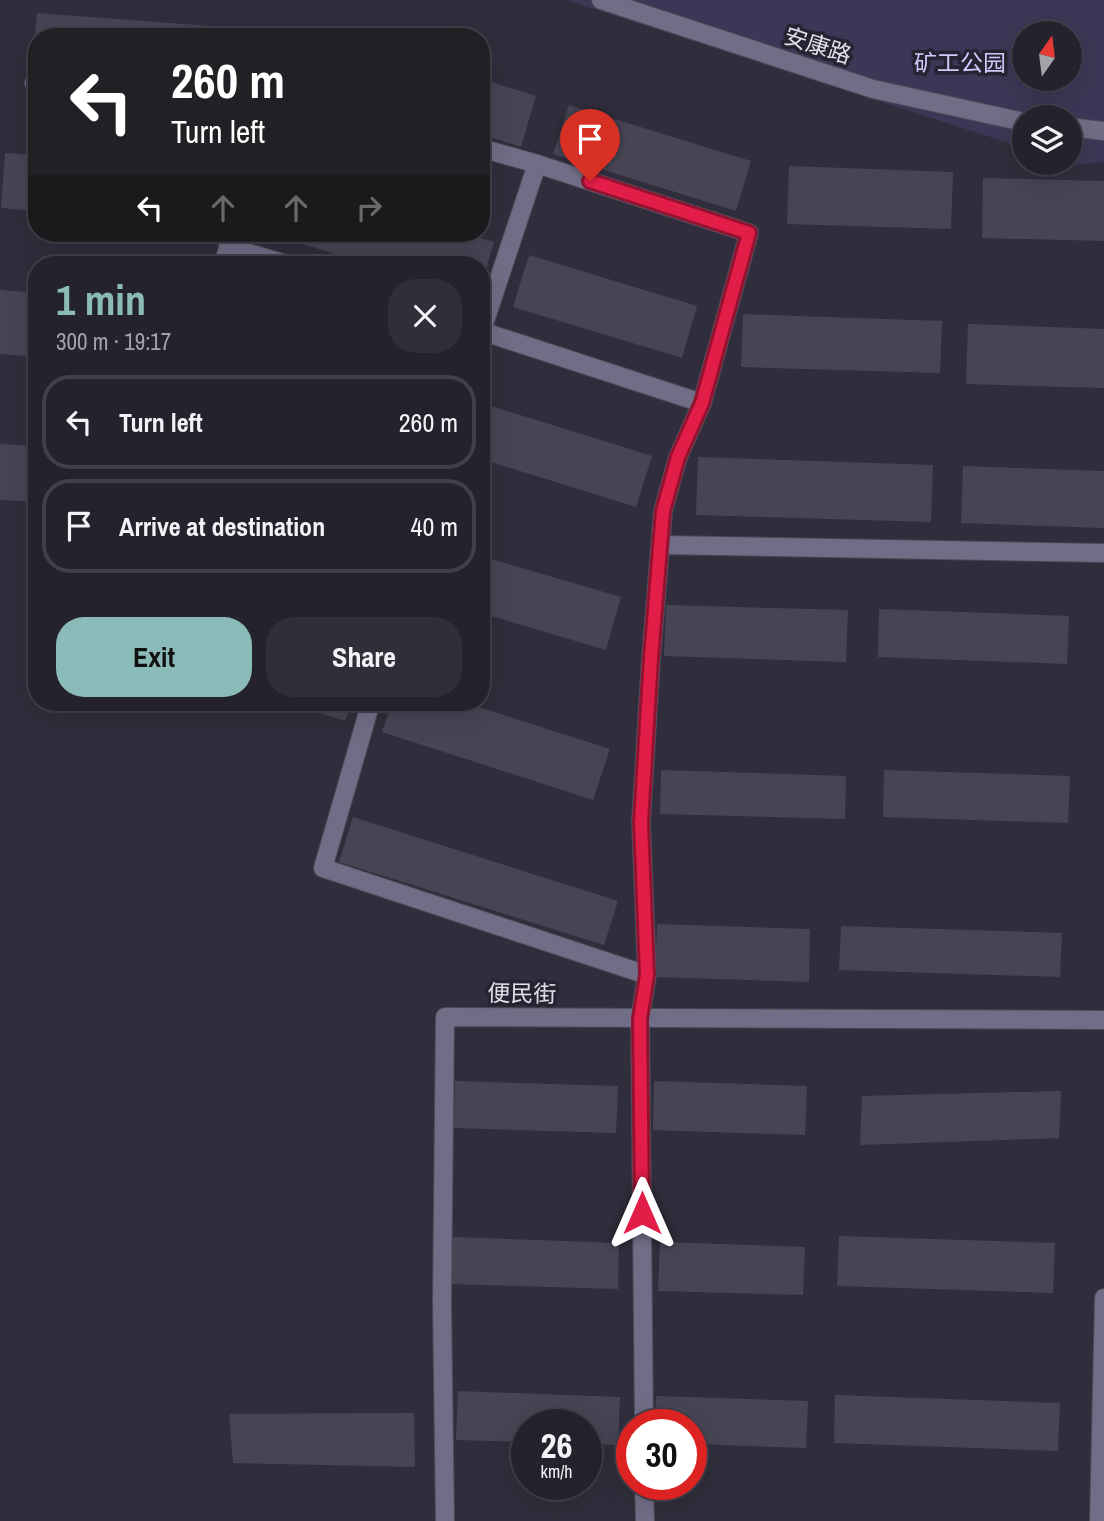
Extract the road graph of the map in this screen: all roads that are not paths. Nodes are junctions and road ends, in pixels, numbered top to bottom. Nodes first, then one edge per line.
1 (600, 0) edge
2 (1012, 119) edge
3 (1082, 128) edge
4 (1104, 131) edge
5 (490, 151) edge
6 (537, 164) junction
7 (228, 248) edge
8 (257, 256) edge
9 (490, 305) edge
10 (490, 335) edge
11 (702, 403) junction
12 (661, 545) junction
13 (1104, 553) edge
14 (368, 711) edge
15 (647, 975) junction
16 (640, 1019) junction
17 (1104, 1020) edge
18 (1104, 1298) edge
19 (644, 1409) edge
20 (645, 1500) edge
21 (446, 1521) edge
22 (645, 1521) edge
23 (1099, 1521) edge

1 - 2 street, 安康路
3 - 4 street
5 - 6 street
6 - 9 street
6 - 11 street
7 - 8 street
10 - 11 street
11 - 12 street
12 - 13 street
12 - 15 street
14 - 15 street
15 - 16 street
16 - 17 street, 便民街
16 - 19 street
16 - 21 street, 便民街
18 - 23 street
20 - 22 street

